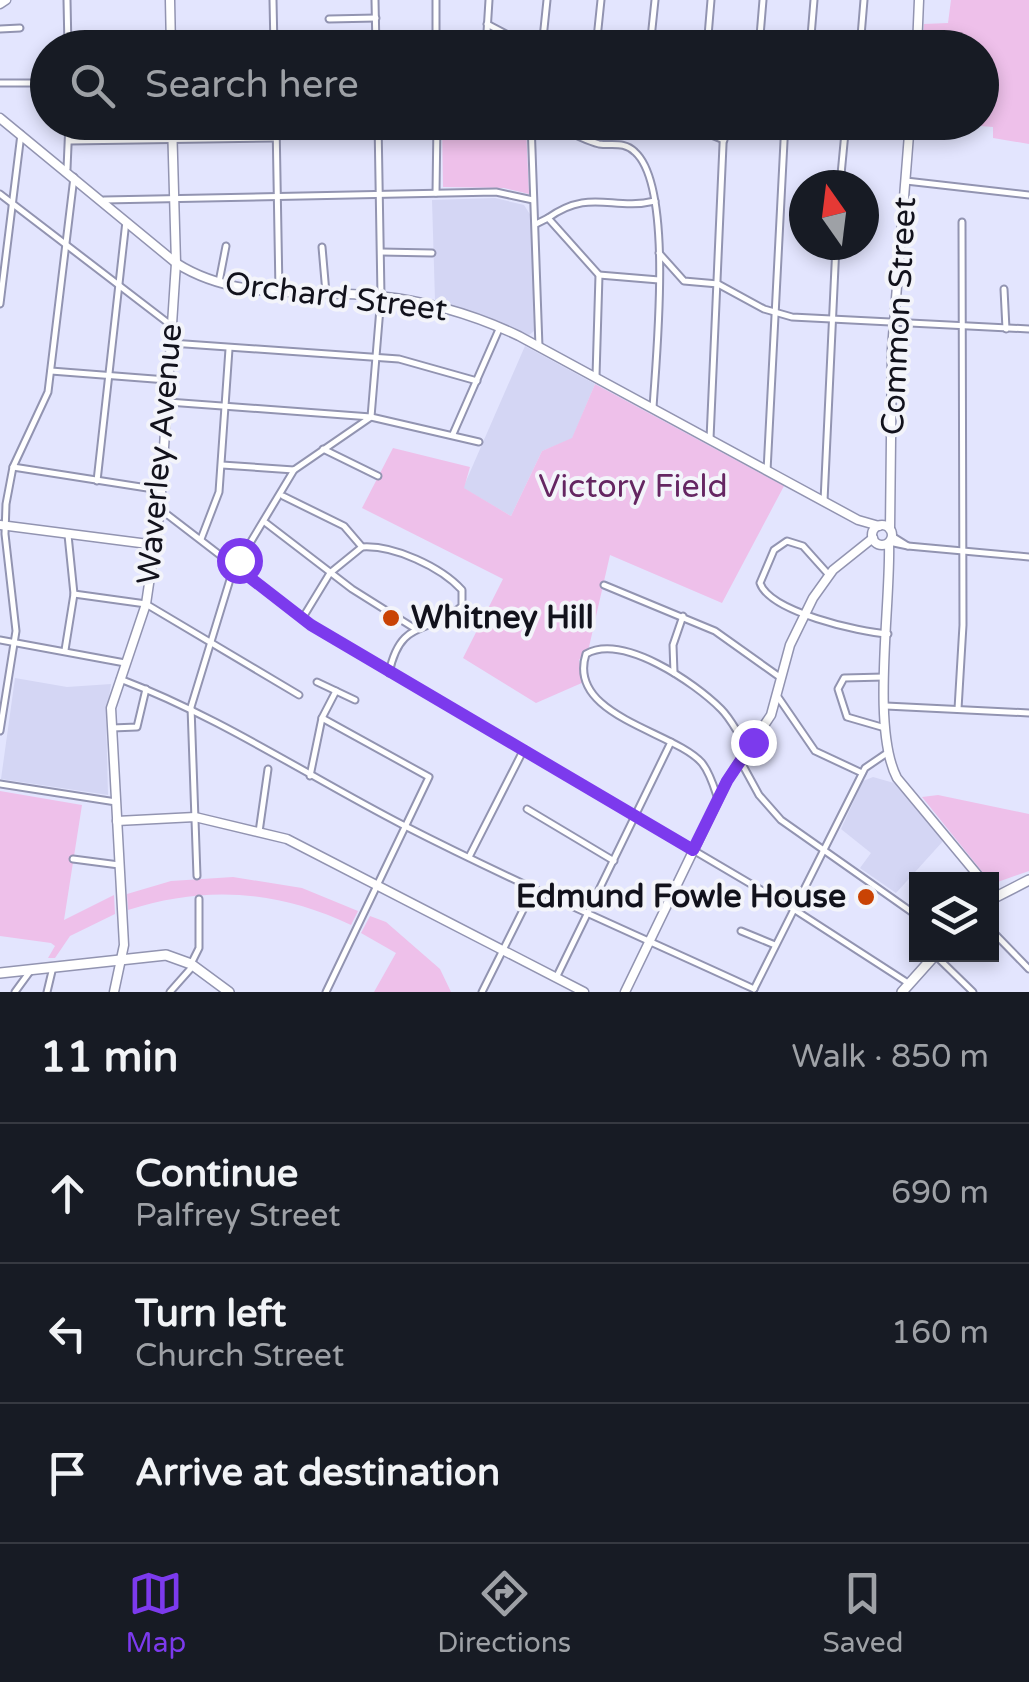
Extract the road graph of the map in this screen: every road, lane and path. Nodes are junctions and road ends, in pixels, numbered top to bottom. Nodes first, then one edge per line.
1 (67, 0) edge
2 (170, 0) edge
3 (273, 0) edge
4 (376, 0) edge
5 (436, 0) edge
6 (489, 0) edge
7 (547, 0) edge
8 (601, 0) edge
9 (655, 0) edge
10 (711, 0) edge
11 (763, 0) edge
12 (814, 0) edge
13 (864, 0) edge
14 (919, 0) edge
15 (376, 18) junction
16 (329, 19) dead end
17 (487, 24) junction
18 (20, 28) dead end
19 (0, 29) edge
20 (68, 30) edge
21 (171, 30) edge
22 (274, 30) edge
23 (376, 30) edge
24 (436, 30) edge
25 (487, 30) edge
26 (498, 30) edge
27 (544, 30) edge
28 (598, 30) edge
29 (652, 30) edge
30 (708, 30) edge
31 (760, 30) edge
32 (812, 30) edge
33 (862, 30) edge
34 (918, 30) edge
35 (30, 83) edge
36 (0, 84) edge
37 (0, 118) edge
38 (21, 134) junction
39 (121, 140) edge
40 (172, 140) edge
41 (276, 140) edge
42 (378, 140) edge
43 (437, 140) edge
44 (532, 140) edge
45 (589, 140) edge
46 (724, 140) edge
47 (784, 140) edge
48 (844, 140) edge
49 (909, 140) edge
50 (70, 141) joint
51 (67, 169) junction
52 (841, 170) edge
53 (75, 176) junction
54 (906, 181) junction
55 (438, 193) junction
56 (0, 194) edge
57 (379, 194) junction
58 (1029, 195) edge
59 (276, 196) junction
60 (174, 198) junction
61 (104, 200) junction
62 (534, 200) junction
63 (655, 200) junction
64 (10, 202) junction
65 (548, 218) junction
66 (127, 219) junction
67 (962, 222) dead end
68 (536, 224) junction
69 (65, 243) junction
70 (226, 246) dead end
71 (322, 247) dead end
72 (380, 252) junction
73 (432, 253) dead end
74 (659, 253) junction
75 (835, 260) edge
76 (176, 263) junction
77 (600, 276) junction
78 (659, 280) junction
79 (219, 284) junction
80 (718, 284) junction
81 (119, 285) junction
82 (1004, 289) dead end
83 (278, 291) junction
84 (326, 293) junction
85 (380, 296) junction
86 (0, 304) edge
87 (775, 314) junction
88 (833, 319) junction
89 (894, 321) junction
90 (172, 326) junction
91 (960, 326) junction
92 (500, 327) junction
93 (1006, 329) junction
94 (1029, 329) edge
95 (171, 343) junction
96 (539, 348) junction
97 (229, 349) junction
98 (378, 358) junction
99 (50, 371) junction
100 (109, 377) junction
101 (596, 379) junction
102 (167, 380) junction
103 (478, 381) junction
104 (166, 402) junction
105 (225, 405) junction
106 (653, 411) junction
107 (371, 416) junction
108 (452, 434) junction
109 (479, 442) dead end
110 (710, 442) junction
111 (322, 448) junction
112 (222, 466) junction
113 (12, 468) junction
114 (294, 470) junction
115 (767, 471) junction
116 (378, 476) dead end
117 (98, 481) junction
118 (160, 490) junction
119 (282, 495) junction
120 (824, 501) junction
121 (160, 509) junction
122 (892, 509) junction
123 (858, 520) junction
124 (265, 522) junction
125 (2, 525) edge
126 (880, 526) junction
127 (68, 534) junction
128 (882, 538) junction
129 (201, 539) junction
130 (156, 546) junction
131 (362, 547) junction
132 (962, 552) junction
133 (1029, 557) edge
134 (235, 566) junction
135 (330, 573) junction
136 (829, 575) junction
137 (604, 585) dead end
138 (74, 594) junction
139 (146, 604) junction
140 (805, 613) junction
141 (682, 616) junction
142 (302, 619) junction
143 (414, 628) junction
144 (888, 634) junction
145 (0, 640) edge
146 (15, 642) junction
147 (210, 643) junction
148 (65, 650) junction
149 (126, 664) junction
150 (390, 673) junction
151 (674, 673) junction
152 (887, 677) junction
153 (781, 678) junction
154 (120, 679) junction
155 (317, 682) dead end
156 (146, 689) junction
157 (336, 691) junction
158 (299, 695) dead end
159 (778, 697) junction
160 (355, 700) dead end
161 (886, 706) junction
162 (190, 707) junction
163 (958, 708) junction
164 (1029, 713) edge
165 (322, 718) junction
166 (112, 728) junction
167 (885, 728) junction
168 (0, 731) edge
169 (671, 742) junction
170 (749, 748) junction
171 (523, 751) junction
172 (887, 753) junction
173 (740, 761) junction
174 (268, 769) dead end
175 (862, 774) junction
176 (310, 776) junction
177 (0, 784) edge
178 (718, 798) junction
179 (116, 802) junction
180 (527, 809) dead end
181 (635, 816) junction
182 (195, 817) junction
183 (117, 820) junction
184 (406, 826) junction
185 (258, 832) junction
186 (693, 850) junction
187 (824, 851) junction
188 (469, 857) junction
189 (73, 859) dead end
190 (614, 861) junction
191 (119, 864) junction
192 (975, 872) edge
193 (198, 876) dead end
194 (1029, 880) edge
195 (378, 886) junction
196 (534, 888) junction
197 (999, 893) edge
198 (198, 900) dead end
199 (794, 910) junction
200 (909, 910) edge
201 (589, 912) junction
202 (742, 931) dead end
203 (999, 938) edge
204 (650, 940) junction
205 (776, 946) junction
206 (502, 950) junction
207 (120, 958) junction
208 (929, 962) edge
209 (942, 962) edge
210 (192, 965) junction
211 (54, 967) junction
212 (1029, 968) edge
213 (31, 970) junction
214 (0, 973) edge
215 (556, 978) junction
216 (906, 988) edge
217 (754, 990) edge
218 (226, 991) edge
219 (16, 992) edge
220 (47, 992) edge
221 (114, 992) edge
222 (170, 992) edge
223 (326, 992) edge
224 (482, 992) edge
225 (584, 992) edge
226 (625, 992) edge
227 (974, 992) edge

1 - 20 street
2 - 21 street
3 - 22 street
4 - 15 street
5 - 24 street
6 - 17 street
7 - 27 street
8 - 28 street
9 - 29 street
10 - 30 street
11 - 31 street
12 - 32 street
13 - 33 street
14 - 34 street
15 - 16 street
15 - 23 street
17 - 25 street
17 - 26 street
18 - 19 street
35 - 36 street
37 - 38 street, Orchard Street
38 - 51 street, Orchard Street
38 - 64 street
39 - 50 street
40 - 60 street, Waverley Avenue
41 - 59 street
42 - 57 street
43 - 55 street
44 - 62 street
45 - 63 street
46 - 80 street
47 - 87 street
48 - 52 street
49 - 54 street, Common Street
50 - 51 street
51 - 53 street, Orchard Street
53 - 61 street, Orchard Street
53 - 69 street
54 - 58 street
54 - 89 street, Common Street
55 - 57 street
55 - 62 street
56 - 64 street
57 - 59 street
57 - 72 street
59 - 60 street
59 - 83 street
60 - 61 street
60 - 76 street, Waverley Avenue
61 - 66 street, Orchard Street
62 - 68 street
63 - 65 street
63 - 74 street
64 - 69 street
64 - 86 street
65 - 68 street
65 - 77 street
66 - 76 street, Orchard Street
66 - 81 street
67 - 91 street
68 - 96 street
69 - 81 street
69 - 99 street
70 - 79 street
71 - 84 street
72 - 73 street
72 - 85 street
74 - 78 street
74 - 80 street
75 - 88 street
76 - 79 street, Orchard Street
76 - 90 street, Waverley Avenue
77 - 78 street
77 - 101 street
78 - 106 street
79 - 83 street, Orchard Street
80 - 87 street
80 - 110 street
81 - 90 street
81 - 100 street
82 - 93 street
83 - 84 street, Orchard Street
84 - 85 street, Orchard Street
85 - 92 street, Orchard Street
85 - 98 street
87 - 88 street
87 - 115 street
88 - 89 street
88 - 120 street
89 - 91 street
89 - 122 street, Common Street
90 - 95 street, Waverley Avenue
91 - 93 street
91 - 132 street
92 - 96 street, Orchard Street
92 - 103 street
93 - 94 street
95 - 97 street
95 - 102 street, Waverley Avenue
96 - 101 street, Orchard Street
97 - 98 street
97 - 105 street
98 - 103 street
98 - 107 street
99 - 100 street
99 - 113 street
100 - 102 street
100 - 117 street
101 - 106 street, Orchard Street
102 - 104 street, Waverley Avenue
103 - 108 street
104 - 105 street
104 - 118 street, Waverley Avenue
105 - 107 street
105 - 112 street
106 - 110 street, Orchard Street
107 - 108 street
107 - 111 street
108 - 109 street
110 - 115 street, Orchard Street
111 - 114 street
111 - 116 street
112 - 114 street
112 - 129 street
113 - 117 street
113 - 125 street
114 - 119 street
115 - 120 street, Orchard Street
117 - 118 street
118 - 121 street, Waverley Avenue
119 - 124 street
119 - 131 street
120 - 123 street, Orchard Street
121 - 129 street
121 - 130 street, Waverley Avenue
122 - 126 street
122 - 128 street, Common Street
123 - 126 street, Orchard Street
123 - 128 street, Orchard Street
124 - 134 street
124 - 135 street
125 - 127 street
125 - 146 street
126 - 128 street, Orchard Street
127 - 130 street
127 - 138 street
128 - 132 street
128 - 136 street
128 - 144 street, Common Street
129 - 134 street
130 - 139 street, Waverley Avenue
131 - 135 street
131 - 143 street
132 - 133 street
132 - 163 street
134 - 142 street
134 - 147 street
135 - 142 street
135 - 143 street
136 - 140 street
136 - 140 street
137 - 141 street
138 - 139 street
138 - 148 street
139 - 147 street
139 - 149 street, Waverley Avenue
140 - 144 street
140 - 153 street
141 - 151 street
141 - 153 street
142 - 150 street
143 - 150 street
144 - 152 street, Common Street
145 - 146 street
146 - 148 street
146 - 168 street
147 - 158 street
147 - 162 street
148 - 149 street
149 - 154 street, Waverley Avenue
150 - 171 street
151 - 169 street
151 - 170 street
152 - 161 street, Common Street
152 - 167 street
153 - 159 street
154 - 156 street
154 - 166 street, Waverley Avenue
155 - 157 street
156 - 162 street
156 - 166 street
157 - 160 street
157 - 165 street
159 - 170 street
159 - 175 street
161 - 163 street
161 - 167 street, Common Street
162 - 176 street
162 - 182 street
163 - 164 street
165 - 176 street
165 - 184 street
166 - 179 street, Waverley Avenue
167 - 172 street, Common Street
169 - 178 street
169 - 181 street
170 - 173 street
171 - 181 street
171 - 188 street
172 - 175 street
172 - 192 street, Common Street
173 - 178 street
173 - 187 street
174 - 185 street
175 - 187 street
176 - 184 street
177 - 179 street
178 - 186 street
179 - 183 street, Waverley Avenue
180 - 190 street
181 - 186 street
181 - 190 street
182 - 183 street
182 - 185 street
182 - 193 street
183 - 191 street, Waverley Avenue
184 - 188 street
184 - 195 street
185 - 195 street
186 - 199 street
186 - 204 street
187 - 199 street
187 - 200 street
188 - 196 street
189 - 191 street
190 - 201 street
191 - 207 street, Waverley Avenue
194 - 197 main road
195 - 206 street
195 - 223 street
196 - 201 street
196 - 206 street
198 - 210 street
199 - 205 street
199 - 216 street
201 - 204 street
201 - 215 street
202 - 205 street
203 - 212 street
204 - 217 street
204 - 226 street
205 - 217 street
206 - 215 street
206 - 224 street
207 - 210 main road
207 - 211 main road
207 - 221 street, Waverley Avenue
208 - 216 main road
209 - 227 street
210 - 218 main road
210 - 222 street
211 - 213 main road
211 - 220 street
213 - 214 main road
213 - 219 street
215 - 225 street

